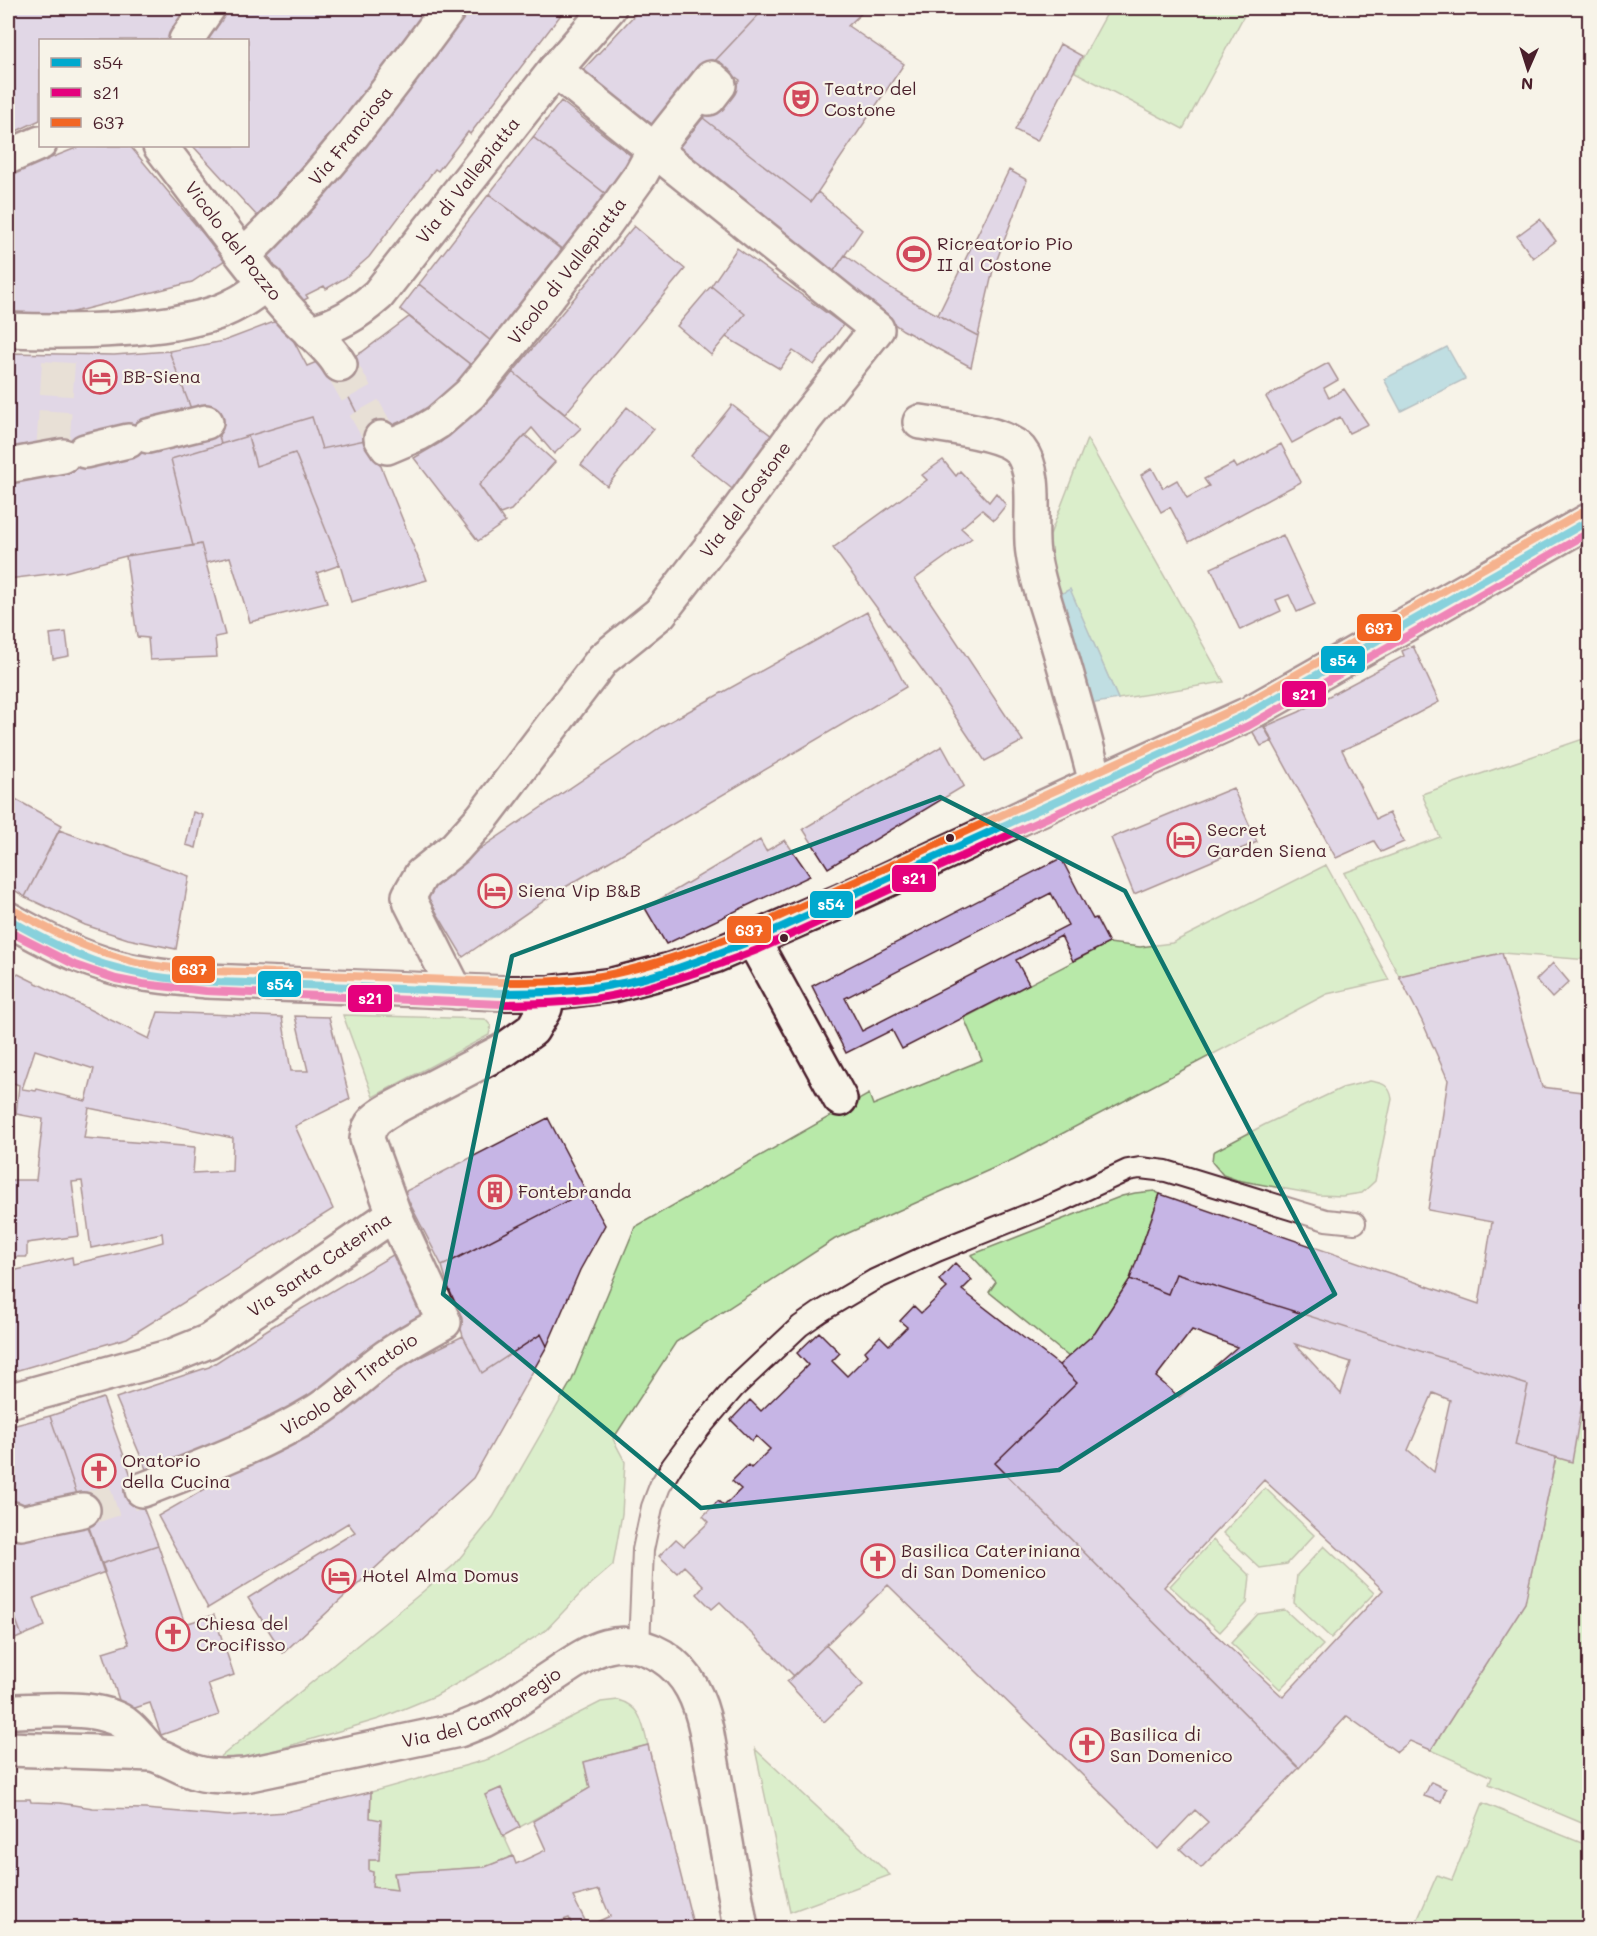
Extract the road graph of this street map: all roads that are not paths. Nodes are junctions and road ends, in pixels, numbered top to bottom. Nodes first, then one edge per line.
1 (208, 8) edge
2 (449, 8) edge
3 (609, 8) edge
4 (187, 39) edge
5 (555, 70) junction
6 (709, 98) dead end
7 (39, 143) edge
8 (161, 147) edge
9 (654, 150) junction
10 (8, 157) edge
11 (244, 255) junction
12 (267, 283) junction
13 (8, 330) edge
14 (310, 332) junction
15 (340, 365) tunnel mouth
16 (206, 422) dead end
17 (920, 422) dead end
18 (381, 438) dead end
19 (8, 466) edge
20 (1590, 520) edge
21 (1096, 783) junction
22 (8, 919) edge
23 (753, 940) junction
24 (456, 992) junction
25 (548, 993) junction
26 (840, 1099) dead end
27 (394, 1214) junction
28 (1355, 1223) dead end
29 (8, 1401) edge
30 (142, 1490) tunnel mouth
31 (83, 1510) tunnel mouth
32 (8, 1520) edge
33 (639, 1646) junction
34 (8, 1711) edge
35 (8, 1749) edge
36 (153, 1754) junction
37 (741, 1929) edge

1 - 4 street
2 - 11 street, Via Franciosa
3 - 5 street, Via di Vallepiatta
5 - 9 street, Via del Costone
5 - 14 street, Via di Vallepiatta
6 - 9 street, Vicolo di Vallepiatta
7 - 10 street
8 - 11 street, Vicolo del Pozzo
9 - 18 street, Vicolo di Vallepiatta
9 - 24 street, Via del Costone
11 - 12 street, Vicolo del Pozzo
12 - 13 street
12 - 14 street, Vicolo del Pozzo
14 - 15 street
16 - 19 street
17 - 21 street
20 - 21 street
21 - 23 street
22 - 24 street
23 - 25 street
23 - 26 street
24 - 25 street
25 - 27 street, Via Santa Caterina
27 - 29 street, Via Santa Caterina
27 - 30 street, Vicolo del Tiratoio
28 - 33 lane
31 - 32 street
33 - 36 street, Via del Camporegio
33 - 37 street, Via del Camporegio
34 - 36 street
35 - 36 street, Via del Camporegio

